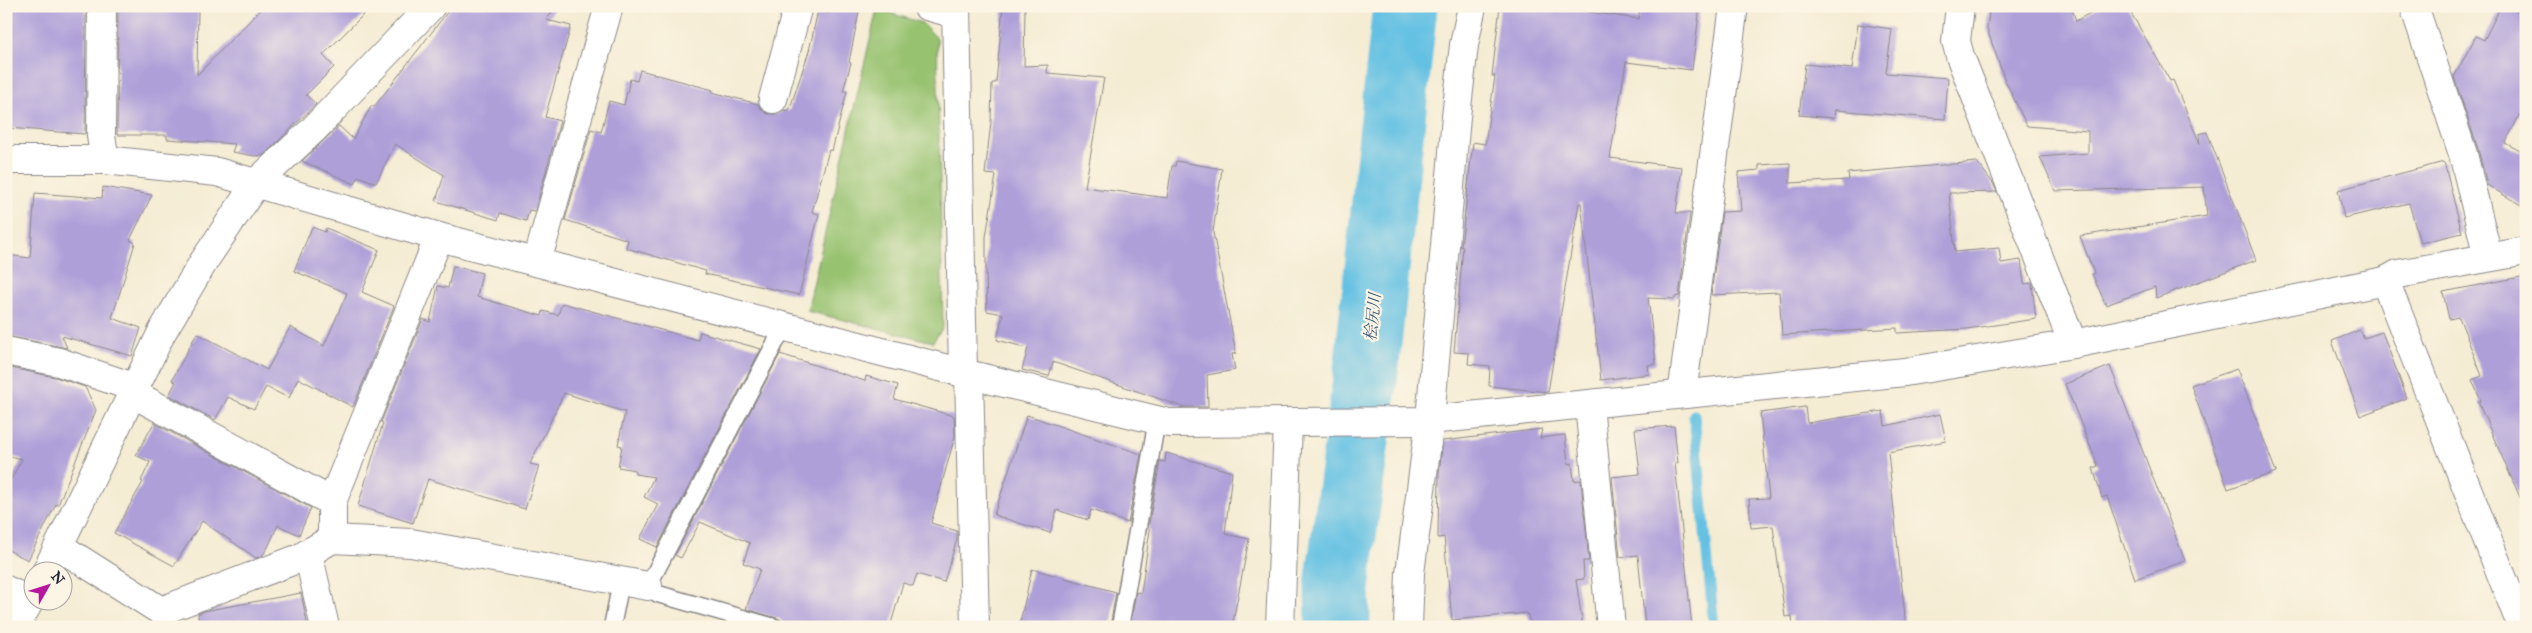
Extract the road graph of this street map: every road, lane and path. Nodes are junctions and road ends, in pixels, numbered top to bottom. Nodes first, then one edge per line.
1 (102, 6) edge
2 (431, 6) edge
3 (609, 6) edge
4 (798, 6) edge
5 (927, 6) edge
6 (1472, 6) edge
7 (1734, 6) edge
8 (1960, 6) edge
9 (2414, 6) edge
10 (956, 10) edge
11 (773, 99) dead end
12 (6, 160) edge
13 (105, 160) junction
14 (257, 182) junction
15 (439, 237) junction
16 (2526, 251) edge
17 (2488, 257) junction
18 (536, 262) junction
19 (2385, 281) junction
20 (784, 326) junction
21 (2073, 344) junction
22 (6, 351) edge
23 (966, 374) junction
24 (135, 391) junction
25 (1682, 394) junction
26 (1589, 405) junction
27 (1157, 420) junction
28 (1424, 420) junction
29 (1295, 424) junction
30 (332, 502) junction
31 (332, 539) junction
32 (308, 553) junction
33 (53, 559) edge
34 (622, 582) junction
35 (648, 586) junction
36 (6, 590) edge
37 (22, 596) edge
38 (25, 610) edge
39 (163, 619) edge
40 (14, 627) edge
41 (326, 627) edge
42 (612, 627) edge
43 (774, 627) edge
44 (975, 627) edge
45 (1120, 627) edge
46 (1280, 627) edge
47 (1408, 627) edge
48 (1610, 627) edge
49 (2522, 627) edge

1 - 13 street
2 - 14 street
3 - 18 street
4 - 11 street
5 - 10 street
6 - 28 street
7 - 25 street
8 - 21 street
9 - 17 street
10 - 23 street
12 - 13 street
13 - 14 street
14 - 15 street
14 - 24 street
15 - 18 street
15 - 30 street
16 - 17 street
17 - 19 street
18 - 20 street
19 - 21 street
19 - 49 street
20 - 23 street
20 - 35 lane
21 - 25 street
22 - 24 street
23 - 27 street
23 - 44 street
24 - 30 street
24 - 33 street
25 - 26 street
26 - 28 street
26 - 48 street
27 - 29 street
27 - 45 lane
28 - 29 street
28 - 47 street
29 - 46 street
30 - 31 street
31 - 32 street
31 - 34 street
32 - 39 street
32 - 41 street
33 - 39 street
34 - 35 street
34 - 42 lane
35 - 43 lane
36 - 37 street
38 - 40 street

